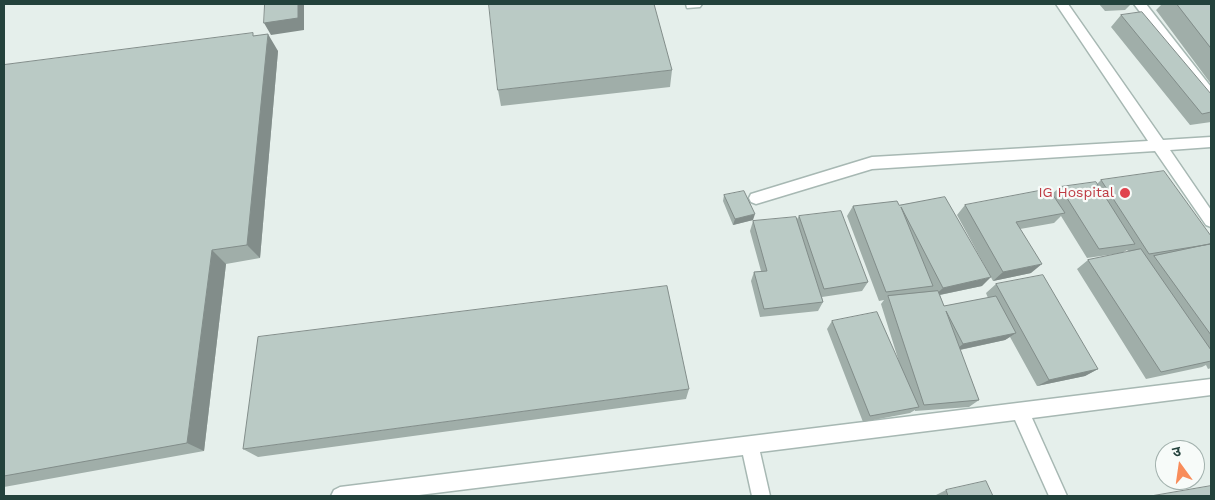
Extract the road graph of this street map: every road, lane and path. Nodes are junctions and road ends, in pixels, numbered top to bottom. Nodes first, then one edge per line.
1 (1062, 4) edge
2 (1140, 4) edge
3 (1211, 96) edge
4 (1211, 142) edge
5 (1161, 145) junction
6 (756, 198) dead end
7 (1211, 221) edge
8 (1211, 387) edge
9 (1020, 412) junction
10 (750, 445) junction
11 (340, 496) edge
12 (761, 496) edge
13 (1058, 496) edge

1 - 5 street
2 - 3 street
4 - 5 street
5 - 6 street
5 - 7 street
8 - 9 street
9 - 10 street
9 - 13 street
10 - 11 street
10 - 12 street

